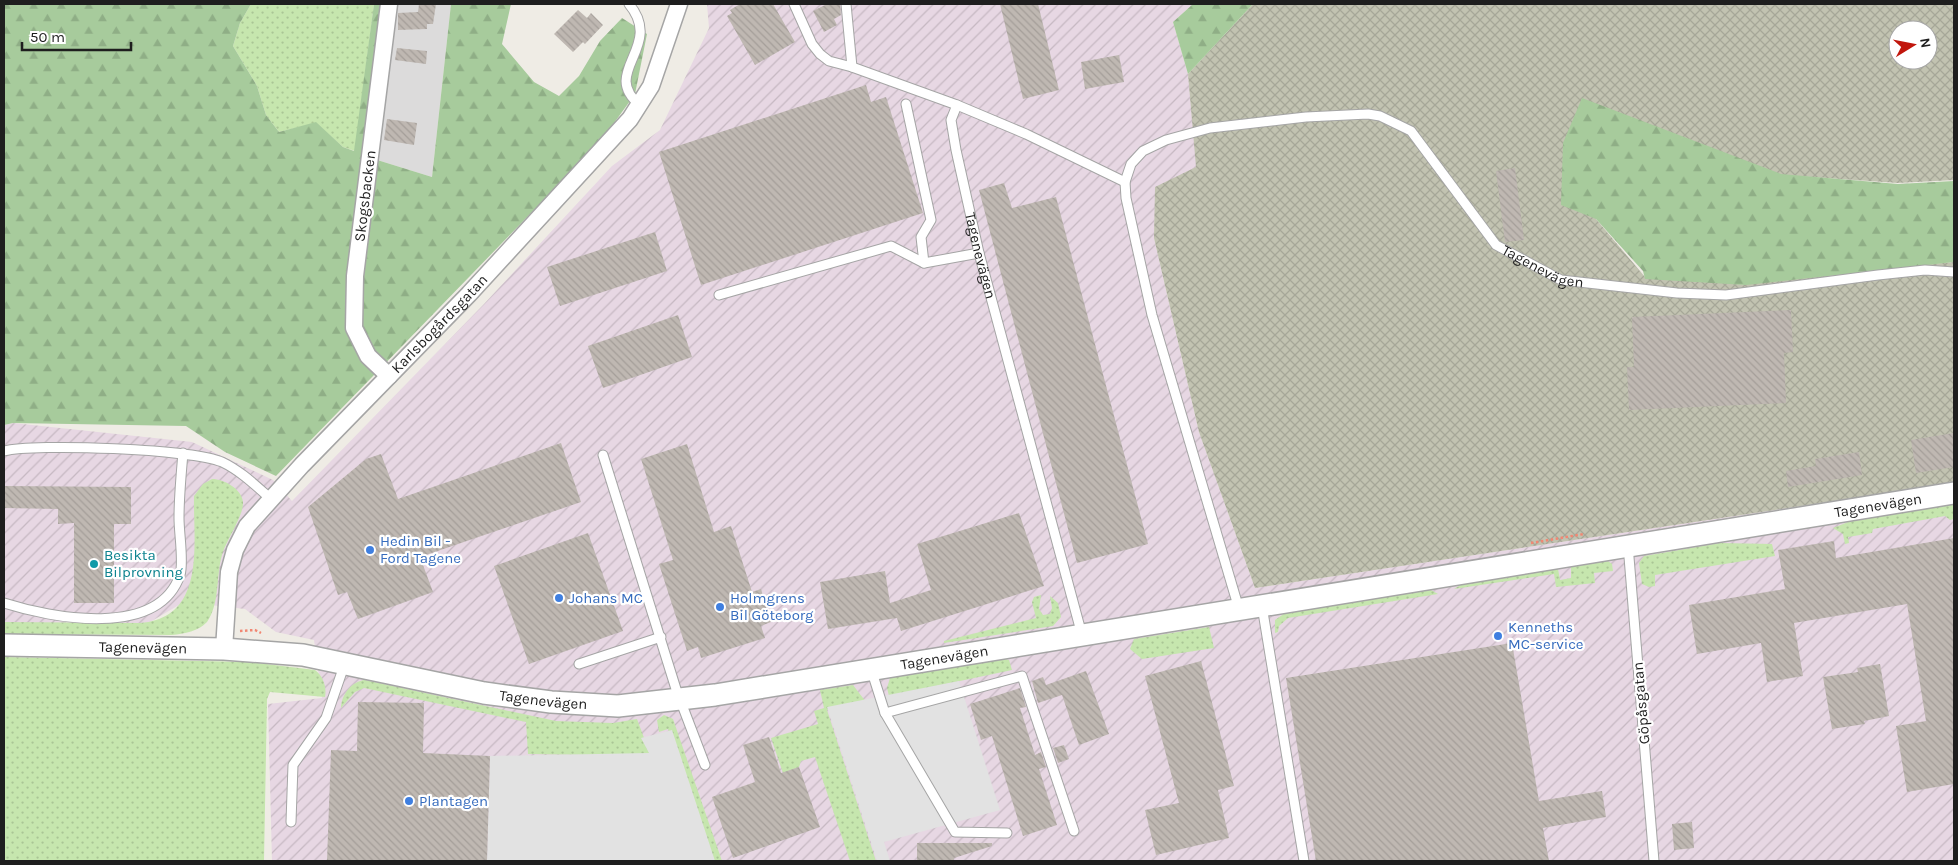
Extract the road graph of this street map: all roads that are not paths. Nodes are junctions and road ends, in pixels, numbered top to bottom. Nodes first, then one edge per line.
1 (388, 4) edge
2 (629, 4) edge
3 (679, 4) edge
4 (794, 4) edge
5 (846, 4) edge
6 (852, 66) junction
7 (906, 104) dead end
8 (640, 105) junction
9 (957, 105) junction
10 (1125, 182) junction
11 (979, 253) junction
12 (924, 263) junction
13 (1954, 272) edge
14 (719, 295) dead end
15 (389, 376) junction
16 (4, 451) edge
17 (182, 453) junction
18 (603, 455) dead end
19 (1954, 492) edge
20 (271, 500) junction
21 (1628, 545) junction
22 (4, 603) edge
23 (1262, 606) junction
24 (1239, 610) junction
25 (1082, 636) junction
26 (661, 637) junction
27 (225, 640) junction
28 (4, 645) edge
29 (345, 663) junction
30 (579, 664) dead end
31 (871, 669) junction
32 (680, 699) junction
33 (885, 713) junction
34 (705, 765) dead end
35 (292, 822) dead end
36 (1074, 831) dead end
37 (1007, 833) dead end
38 (1304, 861) edge
39 (1654, 861) edge

1 - 15 street, Skogsbacken
2 - 8 lane
3 - 8 street, Karlsbogårdsgatan
4 - 6 lane
5 - 6 lane
6 - 9 lane
7 - 12 lane
8 - 15 street, Karlsbogårdsgatan
9 - 10 lane
9 - 11 lane, Tagenevägen
10 - 13 lane, Tagenevägen
10 - 24 lane
11 - 12 lane
11 - 25 lane, Tagenevägen
12 - 14 lane
15 - 20 street, Karlsbogårdsgatan
16 - 17 lane
17 - 20 lane
17 - 22 lane
18 - 26 lane
19 - 21 street, Tagenevägen
20 - 27 street, Karlsbogårdsgatan
21 - 23 street, Tagenevägen
21 - 39 lane, Göpåsgatan
23 - 24 street, Tagenevägen
23 - 38 lane
24 - 25 street, Tagenevägen
25 - 31 street, Tagenevägen
26 - 30 lane
26 - 32 lane
27 - 28 street, Tagenevägen
27 - 29 street, Tagenevägen
29 - 32 street, Tagenevägen
29 - 35 lane
31 - 32 street, Tagenevägen
31 - 33 lane
32 - 34 lane
33 - 36 lane
33 - 37 lane

